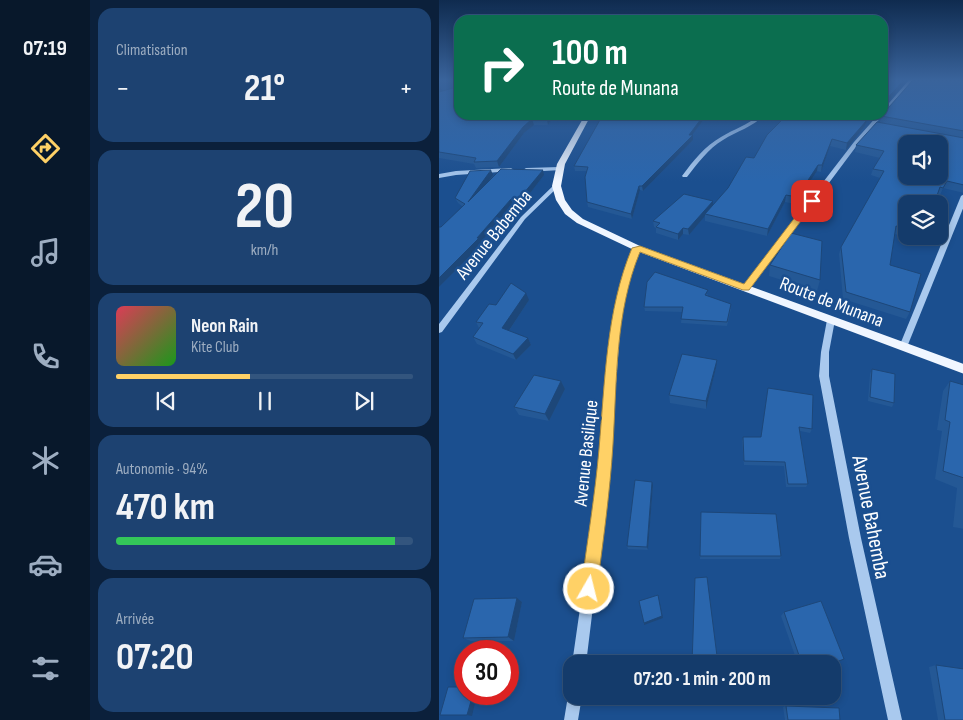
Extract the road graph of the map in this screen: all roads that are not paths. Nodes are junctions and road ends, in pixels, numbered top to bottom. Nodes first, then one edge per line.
1 (585, 120) edge
2 (757, 120) edge
3 (877, 120) edge
4 (864, 124) edge
5 (872, 126) junction
6 (881, 127) edge
7 (559, 169) junction
8 (439, 176) edge
9 (685, 176) dead end
10 (557, 185) junction
11 (963, 196) edge
12 (961, 206) edge
13 (637, 248) junction
14 (746, 288) junction
15 (831, 320) junction
16 (439, 330) edge
17 (903, 347) junction
18 (963, 369) edge
19 (580, 655) edge
20 (574, 705) edge
21 (571, 720) edge
22 (895, 720) edge

1 - 7 main road, Route de Munana
2 - 9 street
3 - 5 street
4 - 5 street
5 - 6 street
5 - 14 street
7 - 8 street
7 - 10 main road, Route de Munana
10 - 13 main road, Route de Munana
10 - 16 street, Avenue Babemba
11 - 12 street
12 - 17 street
13 - 14 main road, Route de Munana
13 - 19 street, Avenue Basilique
14 - 15 main road, Route de Munana
15 - 17 main road, Route de Munana
15 - 22 street, Avenue Bahemba
17 - 18 main road, Route de Munana
20 - 21 street

